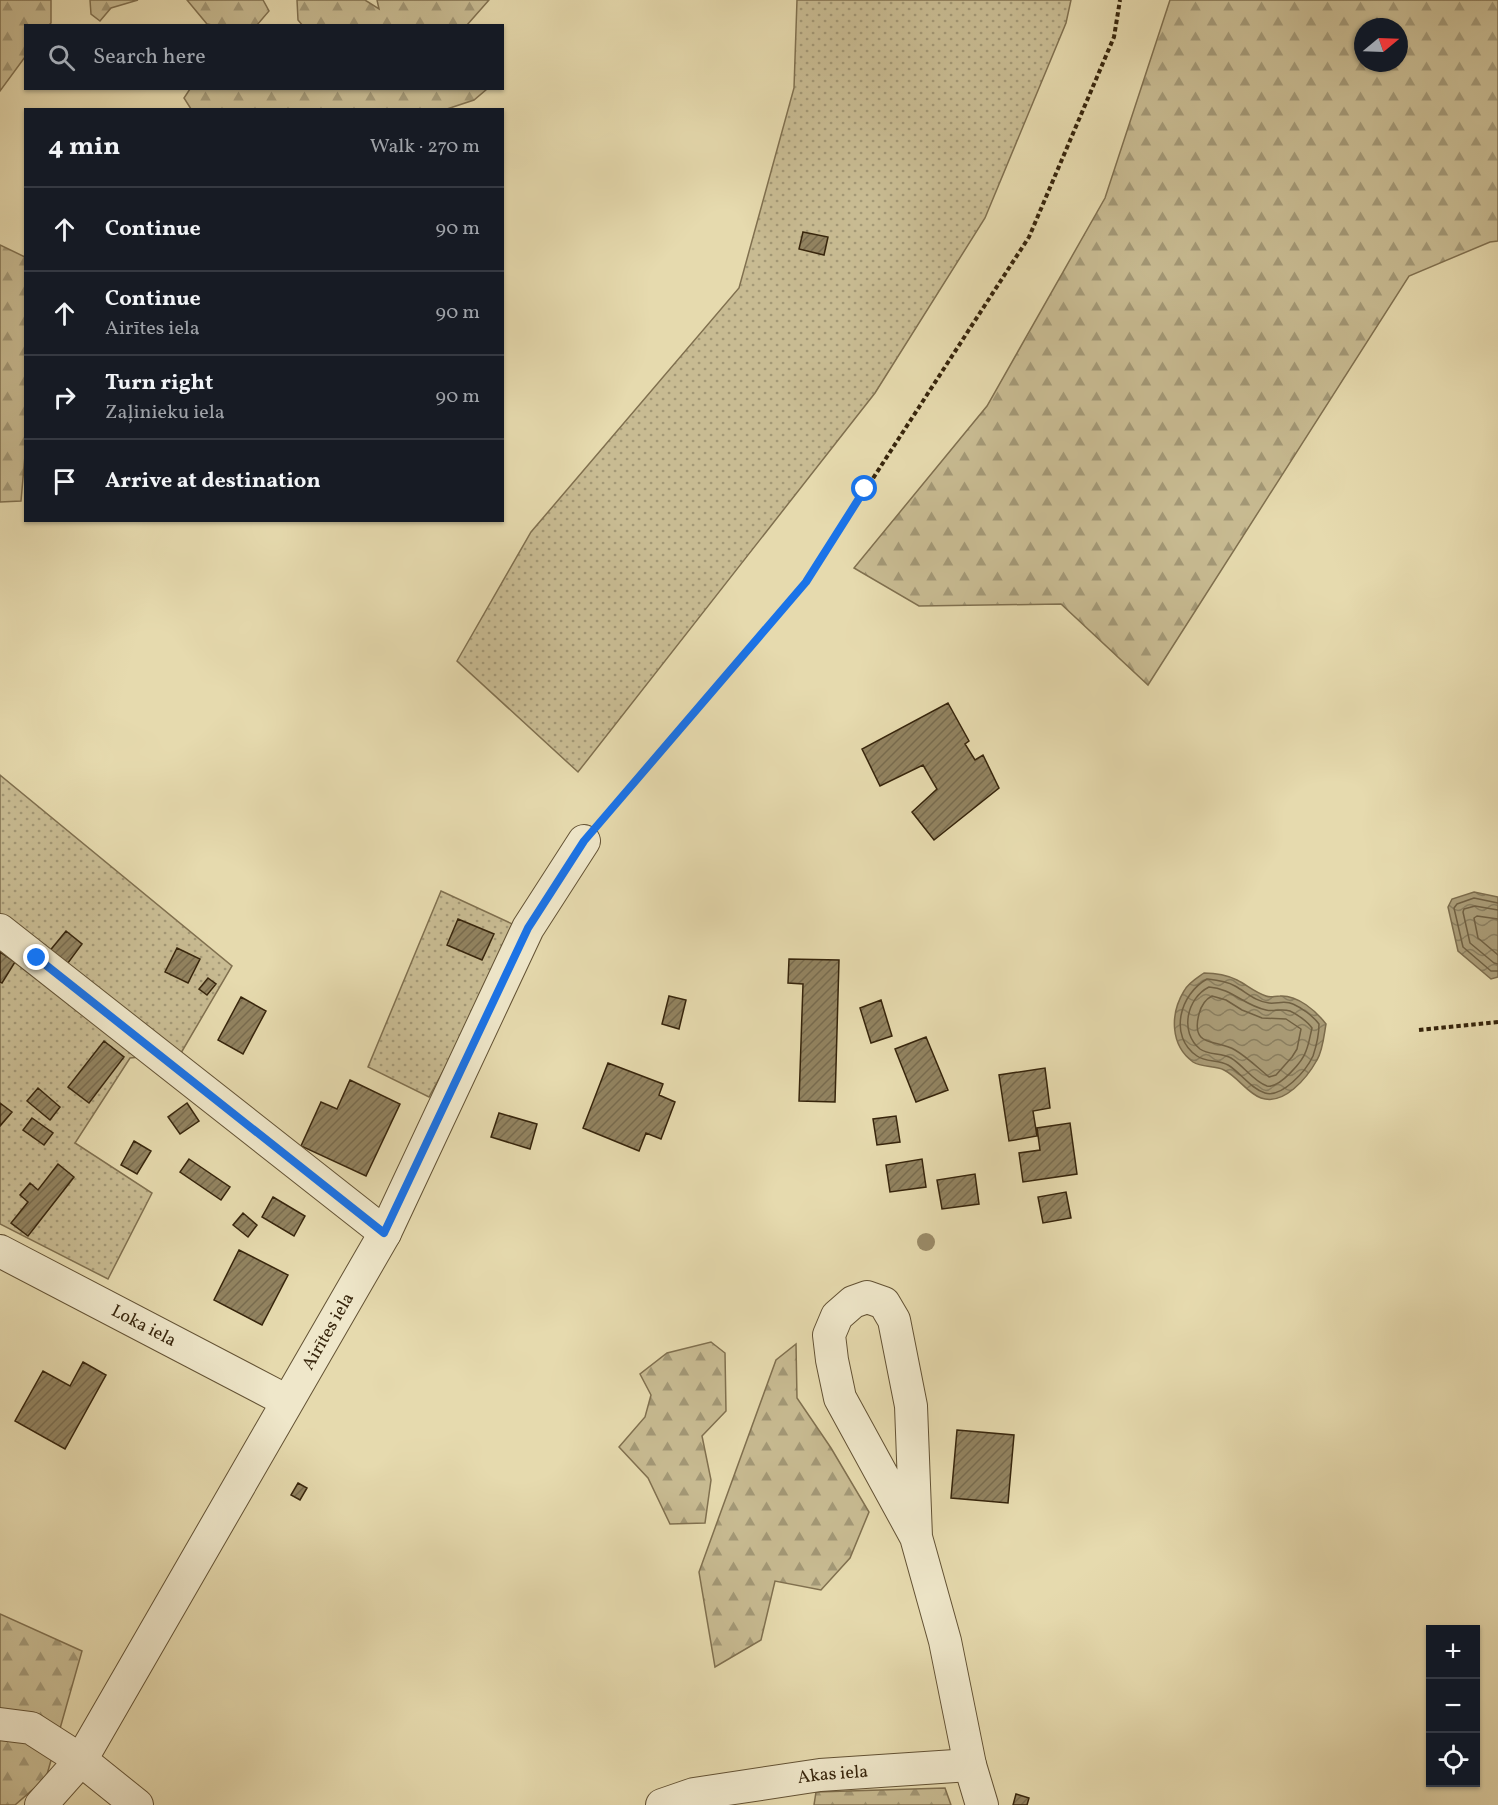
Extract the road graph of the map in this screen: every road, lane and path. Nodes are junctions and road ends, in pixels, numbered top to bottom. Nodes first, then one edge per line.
1 (1120, 0) edge
2 (584, 841) joint
3 (0, 930) edge
4 (1498, 1022) edge
5 (1419, 1030) dead end
6 (384, 1233) junction
7 (0, 1251) edge
8 (287, 1401) junction
9 (916, 1537) junction
10 (0, 1724) edge
11 (81, 1760) junction
12 (970, 1765) junction
13 (41, 1805) edge
14 (137, 1805) edge
15 (662, 1805) edge
16 (982, 1805) edge

1 - 2 path
2 - 6 street, Airītes iela
3 - 6 street
4 - 5 path
6 - 8 street, Airītes iela
7 - 8 street, Loka iela
8 - 11 street, Airītes iela
9 - 9 street
9 - 12 street
10 - 11 street
11 - 13 street, Airītes iela
11 - 14 street
12 - 15 street, Akas iela
12 - 16 street

